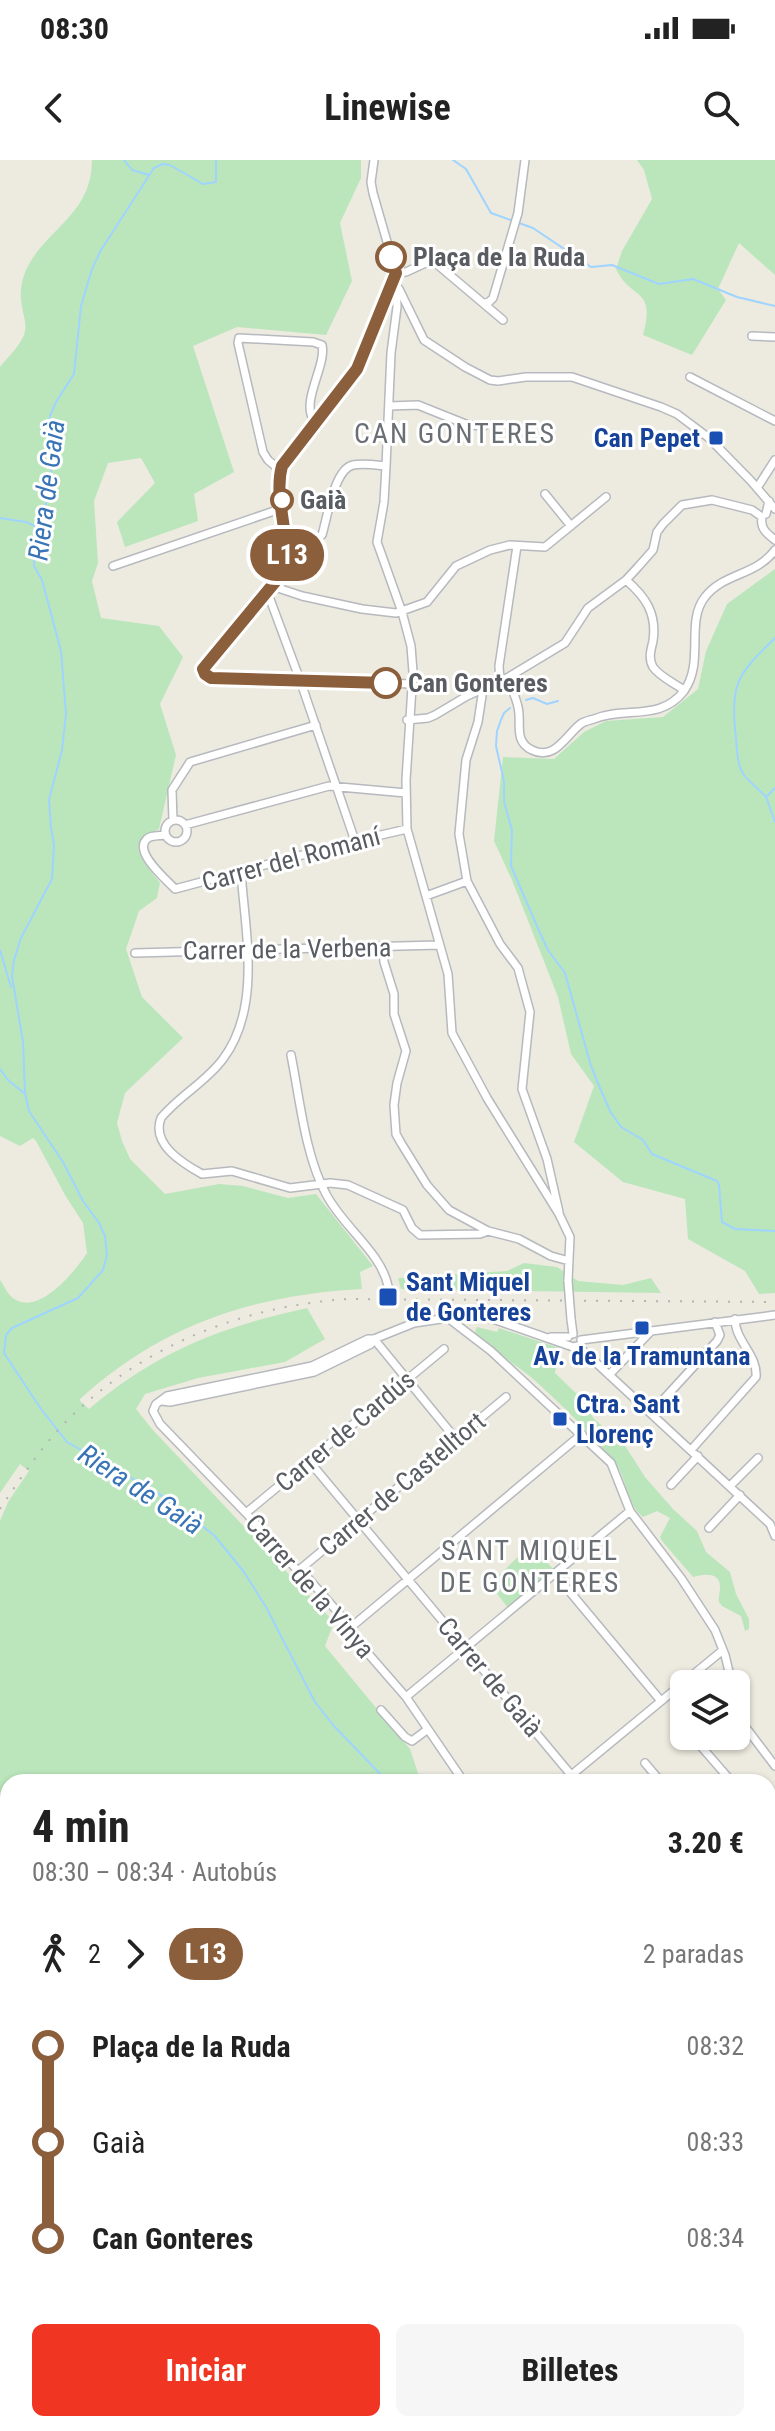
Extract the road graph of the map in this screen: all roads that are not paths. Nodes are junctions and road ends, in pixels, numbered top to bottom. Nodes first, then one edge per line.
1 (374, 160) edge
2 (525, 160) edge
3 (396, 273) junction
4 (397, 285) junction
5 (485, 303) junction
6 (503, 320) dead end
7 (752, 336) dead end
8 (775, 337) edge
9 (690, 377) dead end
10 (389, 406) junction
11 (775, 421) edge
12 (315, 422) junction
13 (484, 426) dead end
14 (775, 460) edge
15 (386, 466) junction
16 (281, 471) junction
17 (757, 488) junction
18 (545, 494) dead end
19 (606, 497) dead end
20 (283, 508) junction
21 (770, 513) edge
22 (571, 526) junction
23 (314, 540) dead end
24 (775, 540) edge
25 (517, 546) junction
26 (775, 550) edge
27 (113, 566) dead end
28 (626, 580) junction
29 (267, 591) junction
30 (402, 612) junction
31 (300, 680) junction
32 (503, 680) junction
33 (413, 684) junction
34 (483, 689) junction
35 (684, 690) junction
36 (408, 720) junction
37 (317, 725) junction
38 (336, 786) junction
39 (406, 793) junction
40 (173, 820) junction
41 (185, 825) junction
42 (407, 829) junction
43 (165, 835) junction
44 (355, 841) junction
45 (241, 872) junction
46 (467, 881) junction
47 (426, 896) junction
48 (439, 945) junction
49 (383, 947) junction
50 (247, 949) junction
51 (135, 953) dead end
52 (291, 1055) dead end
53 (321, 1184) junction
54 (559, 1214) junction
55 (488, 1231) junction
56 (569, 1261) junction
57 (388, 1286) dead end
58 (775, 1315) edge
59 (448, 1318) junction
60 (735, 1319) junction
61 (715, 1322) junction
62 (735, 1330) junction
63 (651, 1331) junction
64 (623, 1334) junction
65 (720, 1335) junction
66 (374, 1339) junction
67 (570, 1339) junction
68 (579, 1343) junction
69 (444, 1349) dead end
70 (633, 1350) junction
71 (609, 1375) junction
72 (406, 1381) junction
73 (506, 1397) dead end
74 (651, 1413) junction
75 (582, 1434) junction
76 (455, 1438) junction
77 (695, 1453) junction
78 (758, 1458) dead end
79 (309, 1461) junction
80 (671, 1485) dead end
81 (730, 1486) junction
82 (740, 1495) junction
83 (630, 1511) junction
84 (246, 1513) junction
85 (358, 1520) junction
86 (773, 1521) edge
87 (709, 1528) dead end
88 (775, 1536) edge
89 (298, 1571) junction
90 (555, 1574) junction
91 (408, 1578) junction
92 (350, 1628) junction
93 (465, 1647) junction
94 (723, 1650) junction
95 (728, 1670) edge
96 (406, 1697) junction
97 (661, 1701) junction
98 (381, 1710) dead end
99 (428, 1729) junction
100 (750, 1733) edge
101 (704, 1750) edge
102 (645, 1763) dead end
103 (775, 1766) edge
104 (459, 1774) edge
105 (570, 1774) edge
106 (572, 1774) edge
107 (654, 1774) edge
108 (725, 1774) edge

1 - 3 street
2 - 5 street
3 - 4 street
3 - 5 street
3 - 12 street
4 - 10 street
4 - 17 street
5 - 6 street
7 - 8 street
9 - 11 street
10 - 13 street
10 - 15 street
12 - 16 street
12 - 16 street
14 - 17 street
15 - 23 street
15 - 30 street
16 - 20 street
17 - 21 street
18 - 22 street
19 - 22 street
20 - 27 street
20 - 29 street
21 - 24 street
21 - 28 street
22 - 25 street
25 - 30 street
25 - 32 street
26 - 35 street
28 - 32 street
28 - 35 street
29 - 30 street
29 - 31 street
29 - 31 street
30 - 33 street
31 - 33 street
31 - 37 street
32 - 34 street
32 - 35 street
33 - 36 street
34 - 36 street
34 - 46 street
36 - 39 street
37 - 38 street
37 - 40 street
38 - 39 street
38 - 41 street
38 - 44 street
39 - 42 street
40 - 41 street
40 - 43 street
41 - 43 street
42 - 44 street, Carrer del Romaní
42 - 47 street
43 - 45 street, Carrer del Romaní
44 - 45 street, Carrer del Romaní
45 - 50 street
46 - 47 street
46 - 54 street
47 - 48 street
48 - 49 street, Carrer de la Verbena
48 - 54 street
49 - 50 street, Carrer de la Verbena
49 - 55 street
50 - 51 street, Carrer de la Verbena
50 - 53 street
52 - 53 street
53 - 55 street
53 - 57 street
54 - 56 street
55 - 56 street
56 - 67 street, bridge
58 - 60 street
59 - 66 street
59 - 67 street
59 - 75 street
60 - 61 street
60 - 62 street
61 - 63 street
61 - 65 street
62 - 65 street
62 - 77 street
63 - 64 street
63 - 70 street
64 - 68 street
64 - 70 street
65 - 74 street
66 - 72 street
66 - 84 street, Carrer de la Vinya
67 - 68 street
68 - 71 street
69 - 72 street, Carrer de Cardús
70 - 71 street
71 - 74 street
72 - 76 street
72 - 79 street, Carrer de Cardús
73 - 76 street, Carrer de Castelltort
74 - 77 street
75 - 83 street
75 - 91 street
76 - 85 street, Carrer de Castelltort
77 - 80 street
77 - 81 street
78 - 81 street
79 - 84 street, Carrer de Cardús
79 - 85 street, Carrer de Gaià
81 - 82 street
82 - 86 street
82 - 87 street
83 - 90 street
83 - 94 street
84 - 89 street, Carrer de la Vinya
85 - 89 street, Carrer de Castelltort
85 - 91 street, Carrer de Gaià
86 - 88 street
89 - 92 street, Carrer de la Vinya
90 - 93 street
90 - 97 street
91 - 92 street
91 - 93 street, Carrer de Gaià
92 - 96 street, Carrer de la Vinya
93 - 96 street
93 - 105 street, Carrer de Gaià
94 - 95 street
94 - 97 street
96 - 99 street, Carrer de la Vinya
97 - 106 street
98 - 99 street
99 - 104 street, Carrer de la Vinya
100 - 103 street
101 - 108 street
102 - 107 street

